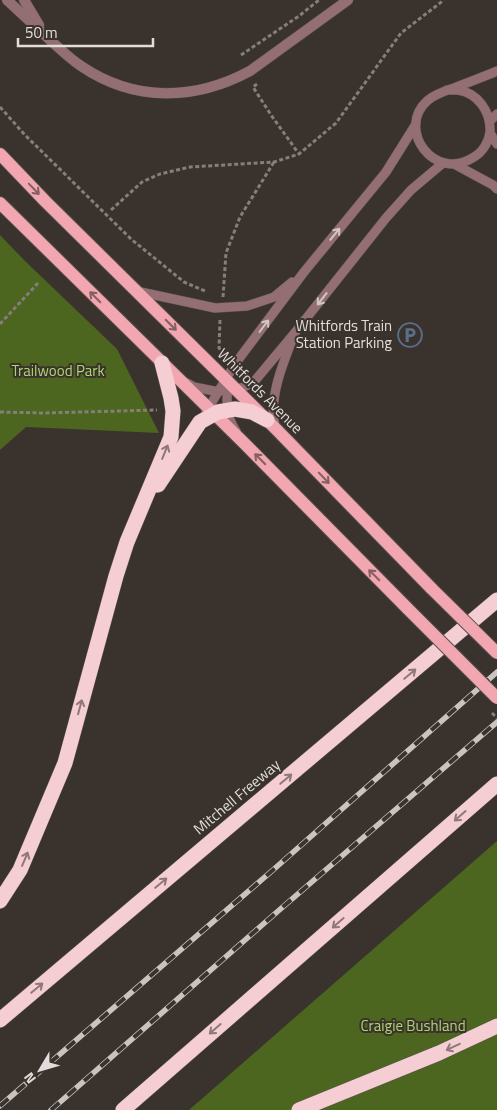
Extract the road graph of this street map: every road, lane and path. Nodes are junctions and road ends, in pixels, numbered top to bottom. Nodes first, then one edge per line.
1 (7, 0) edge
2 (24, 0) edge
3 (319, 0) edge
4 (348, 0) edge
5 (444, 0) edge
6 (44, 34) junction
7 (242, 55) dead end
8 (497, 71) edge
9 (260, 82) dead end
10 (447, 90) junction
11 (0, 107) edge
12 (497, 114) edge
13 (490, 121) junction
14 (416, 124) junction
15 (490, 133) junction
16 (497, 144) edge
17 (0, 154) edge
18 (299, 154) junction
19 (274, 162) junction
20 (443, 163) junction
21 (456, 164) junction
22 (497, 189) edge
23 (0, 203) edge
24 (111, 210) dead end
25 (304, 272) junction
26 (38, 283) dead end
27 (136, 291) junction
28 (207, 292) dead end
29 (215, 293) dead end
30 (0, 324) edge
31 (294, 335) junction
32 (162, 363) junction
33 (177, 377) junction
34 (227, 386) junction
35 (155, 409) dead end
36 (217, 411) junction
37 (0, 412) edge
38 (271, 424) junction
39 (140, 513) junction
40 (497, 600) edge
41 (497, 653) edge
42 (497, 698) edge
43 (497, 784) edge
44 (0, 901) edge
45 (0, 1020) edge
46 (497, 1026) edge
47 (123, 1110) edge
48 (299, 1110) edge

1 - 6 street
2 - 6 street
3 - 7 path
4 - 6 street
5 - 18 path
8 - 10 lane
9 - 18 path
10 - 13 lane
10 - 14 lane
11 - 28 path
12 - 13 lane
13 - 15 lane
14 - 20 lane
25 -> 14 lane
15 - 16 lane
15 - 21 lane
17 -> 27 main road, Whitfords Avenue
18 - 19 path
19 - 24 path
19 - 29 path
20 - 21 lane
20 -> 31 lane
21 - 22 lane
32 -> 23 main road
25 - 27 lane
34 -> 25 lane
26 - 30 path
27 -> 34 main road, Whitfords Avenue
31 - 34 lane
31 - 38 lane
32 - 33 main road
39 -> 32 highway
33 - 34 lane
33 - 36 main road
34 - 36 lane
34 - 36 lane
34 - 38 main road, Whitfords Avenue
35 - 37 path
36 - 38 highway
36 - 39 highway
42 -> 36 main road, bridge
38 -> 41 main road, Whitfords Avenue, bridge
44 -> 39 highway
45 -> 40 highway, Mitchell Freeway
43 -> 47 highway
46 -> 48 highway

